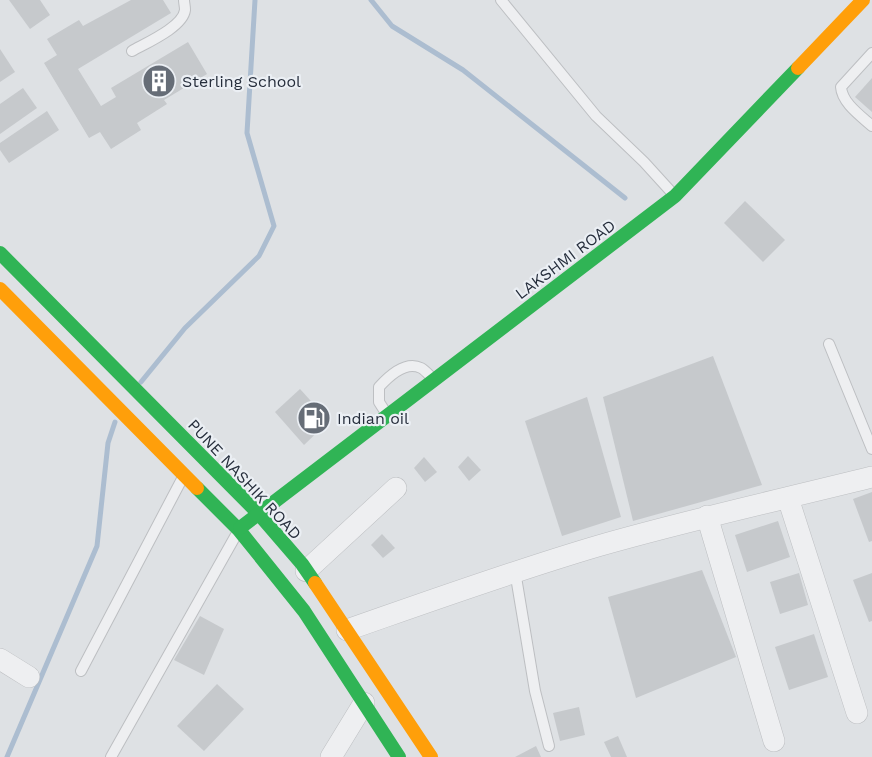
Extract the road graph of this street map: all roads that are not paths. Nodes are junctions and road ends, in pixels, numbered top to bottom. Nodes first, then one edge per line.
1 (184, 0) edge
2 (501, 0) edge
3 (863, 0) edge
4 (132, 51) dead end
5 (872, 53) edge
6 (872, 126) edge
7 (675, 196) junction
8 (0, 253) edge
9 (0, 289) edge
10 (829, 344) dead end
11 (434, 380) junction
12 (388, 415) junction
13 (872, 449) edge
14 (184, 474) junction
15 (872, 477) edge
16 (396, 488) dead end
17 (788, 498) junction
18 (258, 513) junction
19 (707, 516) junction
20 (239, 530) junction
21 (306, 571) junction
22 (515, 571) junction
23 (347, 630) junction
24 (0, 659) edge
25 (81, 671) dead end
26 (29, 677) dead end
27 (364, 704) junction
28 (857, 713) dead end
29 (774, 741) dead end
30 (549, 746) dead end
31 (111, 757) edge
32 (331, 757) edge
33 (399, 757) edge
34 (431, 757) edge

1 - 4 lane
2 - 7 lane
3 - 7 main road, LAKSHMI ROAD
5 - 6 lane
7 - 11 main road, LAKSHMI ROAD
8 - 18 main road, PUNE NASHIK ROAD
9 - 14 main road
10 - 13 lane
11 - 12 main road, LAKSHMI ROAD
11 - 12 lane
12 - 18 main road, LAKSHMI ROAD
14 - 20 main road
14 - 25 lane
15 - 17 street
16 - 21 street
17 - 19 street
17 - 28 street
18 - 20 main road, LAKSHMI ROAD
18 - 21 main road, PUNE NASHIK ROAD
19 - 22 street
19 - 29 street
20 - 27 main road
20 - 31 lane
21 - 23 main road, PUNE NASHIK ROAD
22 - 23 street
22 - 30 lane
23 - 34 main road, PUNE NASHIK ROAD
24 - 26 street
27 - 32 street
27 - 33 main road

